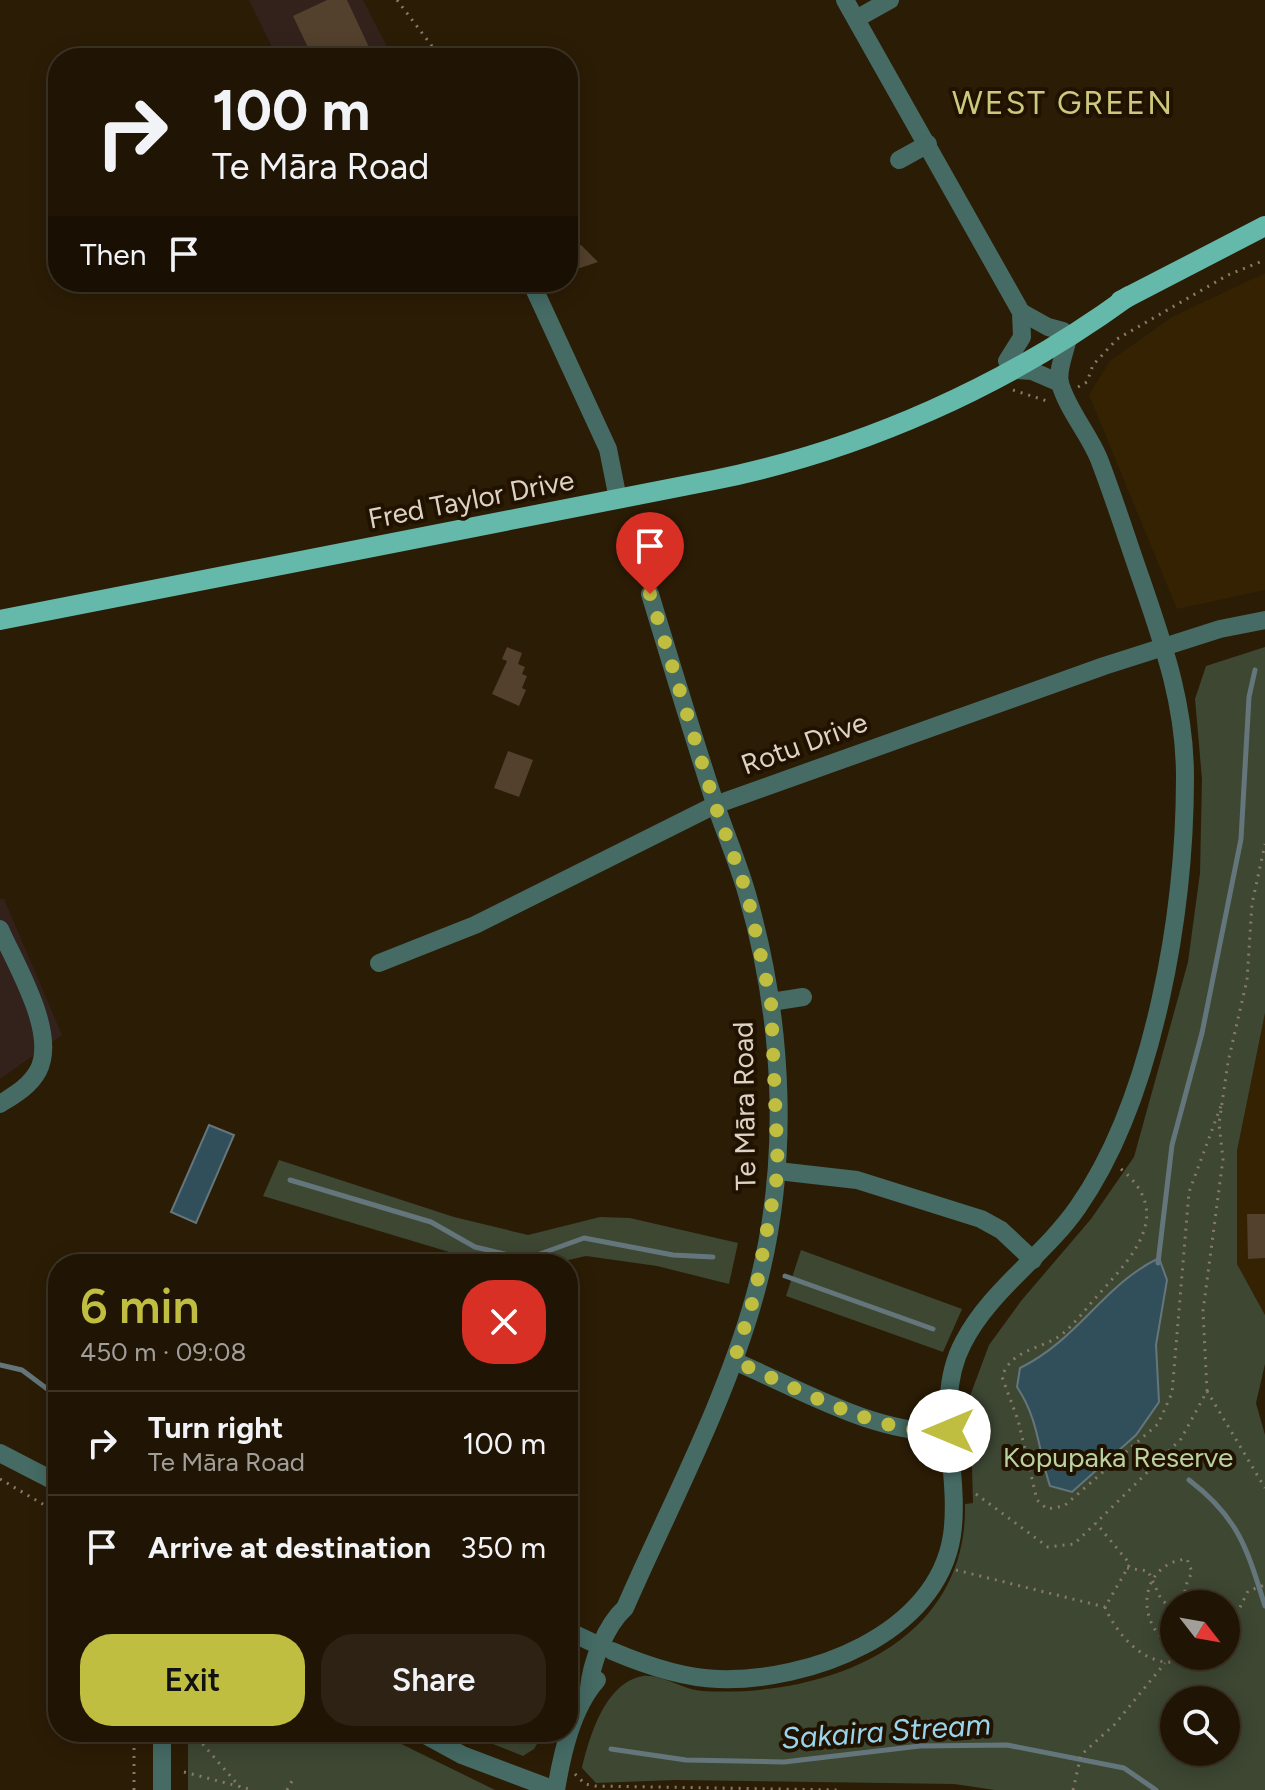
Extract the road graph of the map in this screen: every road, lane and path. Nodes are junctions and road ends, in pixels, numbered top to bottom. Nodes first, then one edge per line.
1 (397, 0) edge
2 (845, 0) edge
3 (890, 0) edge
4 (856, 19) junction
5 (433, 48) edge
6 (928, 144) junction
7 (899, 160) dead end
8 (1265, 226) edge
9 (1265, 260) edge
10 (536, 292) edge
11 (1021, 312) junction
12 (1065, 336) junction
13 (1012, 366) junction
14 (1067, 386) junction
15 (1003, 387) dead end
16 (1046, 403) dead end
17 (618, 499) junction
18 (650, 594) dead end
19 (0, 620) edge
20 (1265, 620) edge
21 (1164, 646) junction
22 (715, 805) junction
23 (1265, 844) edge
24 (0, 929) edge
25 (379, 963) dead end
26 (803, 997) dead end
27 (771, 1002) junction
28 (1222, 1103) junction
29 (0, 1104) edge
30 (1118, 1166) dead end
31 (778, 1171) junction
32 (1033, 1260) junction
33 (734, 1361) junction
34 (1207, 1391) junction
35 (949, 1431) junction
36 (0, 1453) edge
37 (48, 1478) edge
38 (0, 1479) edge
39 (1265, 1488) edge
40 (976, 1494) dead end
41 (48, 1507) edge
42 (1096, 1523) junction
43 (1127, 1568) junction
44 (953, 1569) dead end
45 (1154, 1579) junction
46 (1265, 1585) edge
47 (1185, 1590) edge
48 (1160, 1596) edge
49 (1105, 1607) junction
50 (1240, 1607) edge
51 (578, 1636) edge
52 (1160, 1636) edge
53 (607, 1649) junction
54 (1160, 1660) edge
55 (1160, 1670) edge
56 (578, 1714) edge
57 (134, 1742) edge
58 (162, 1742) edge
59 (201, 1742) edge
60 (438, 1742) edge
61 (568, 1742) edge
62 (184, 1772) dead end
63 (578, 1775) dead end
64 (293, 1779) dead end
65 (240, 1787) junction
66 (1073, 1789) edge
67 (134, 1790) edge
68 (162, 1790) edge
69 (253, 1790) edge
70 (287, 1790) edge
71 (556, 1790) edge
72 (839, 1790) edge

1 - 5 path
2 - 4 street
3 - 4 street
4 - 6 street
6 - 7 street
6 - 11 street
8 - 12 main road, Fred Taylor Drive
9 - 14 path
10 - 17 street
11 - 12 street
11 - 13 street
12 - 13 main road, Fred Taylor Drive
12 - 14 street
13 - 14 street
13 - 17 main road, Fred Taylor Drive
14 - 21 street
15 - 16 path
17 - 19 main road, Fred Taylor Drive
18 - 22 street, Te Māra Road
20 - 21 street, Rotu Drive
21 - 22 street, Rotu Drive
21 - 32 street
22 - 25 street, Rotu Drive
22 - 27 street, Te Māra Road
23 - 28 path
24 - 29 street
26 - 27 street
27 - 31 street, Te Māra Road
28 - 30 path
28 - 34 path
31 - 32 street
31 - 33 street, Te Māra Road
32 - 35 street
33 - 35 street
33 - 53 street, Te Māra Road
34 - 39 path
34 - 42 path
35 - 53 street
36 - 37 street
38 - 41 path
40 - 42 path
42 - 43 path
43 - 45 path
43 - 49 path
44 - 49 path
45 - 47 path
45 - 48 path
45 - 52 path
46 - 50 path
49 - 54 path
51 - 53 street
53 - 56 street, Te Māra Road
55 - 66 path
57 - 67 path
58 - 68 street
59 - 65 path
60 - 71 street
61 - 71 street, Te Māra Road
62 - 65 path
63 - 72 path
64 - 70 path
65 - 69 path

